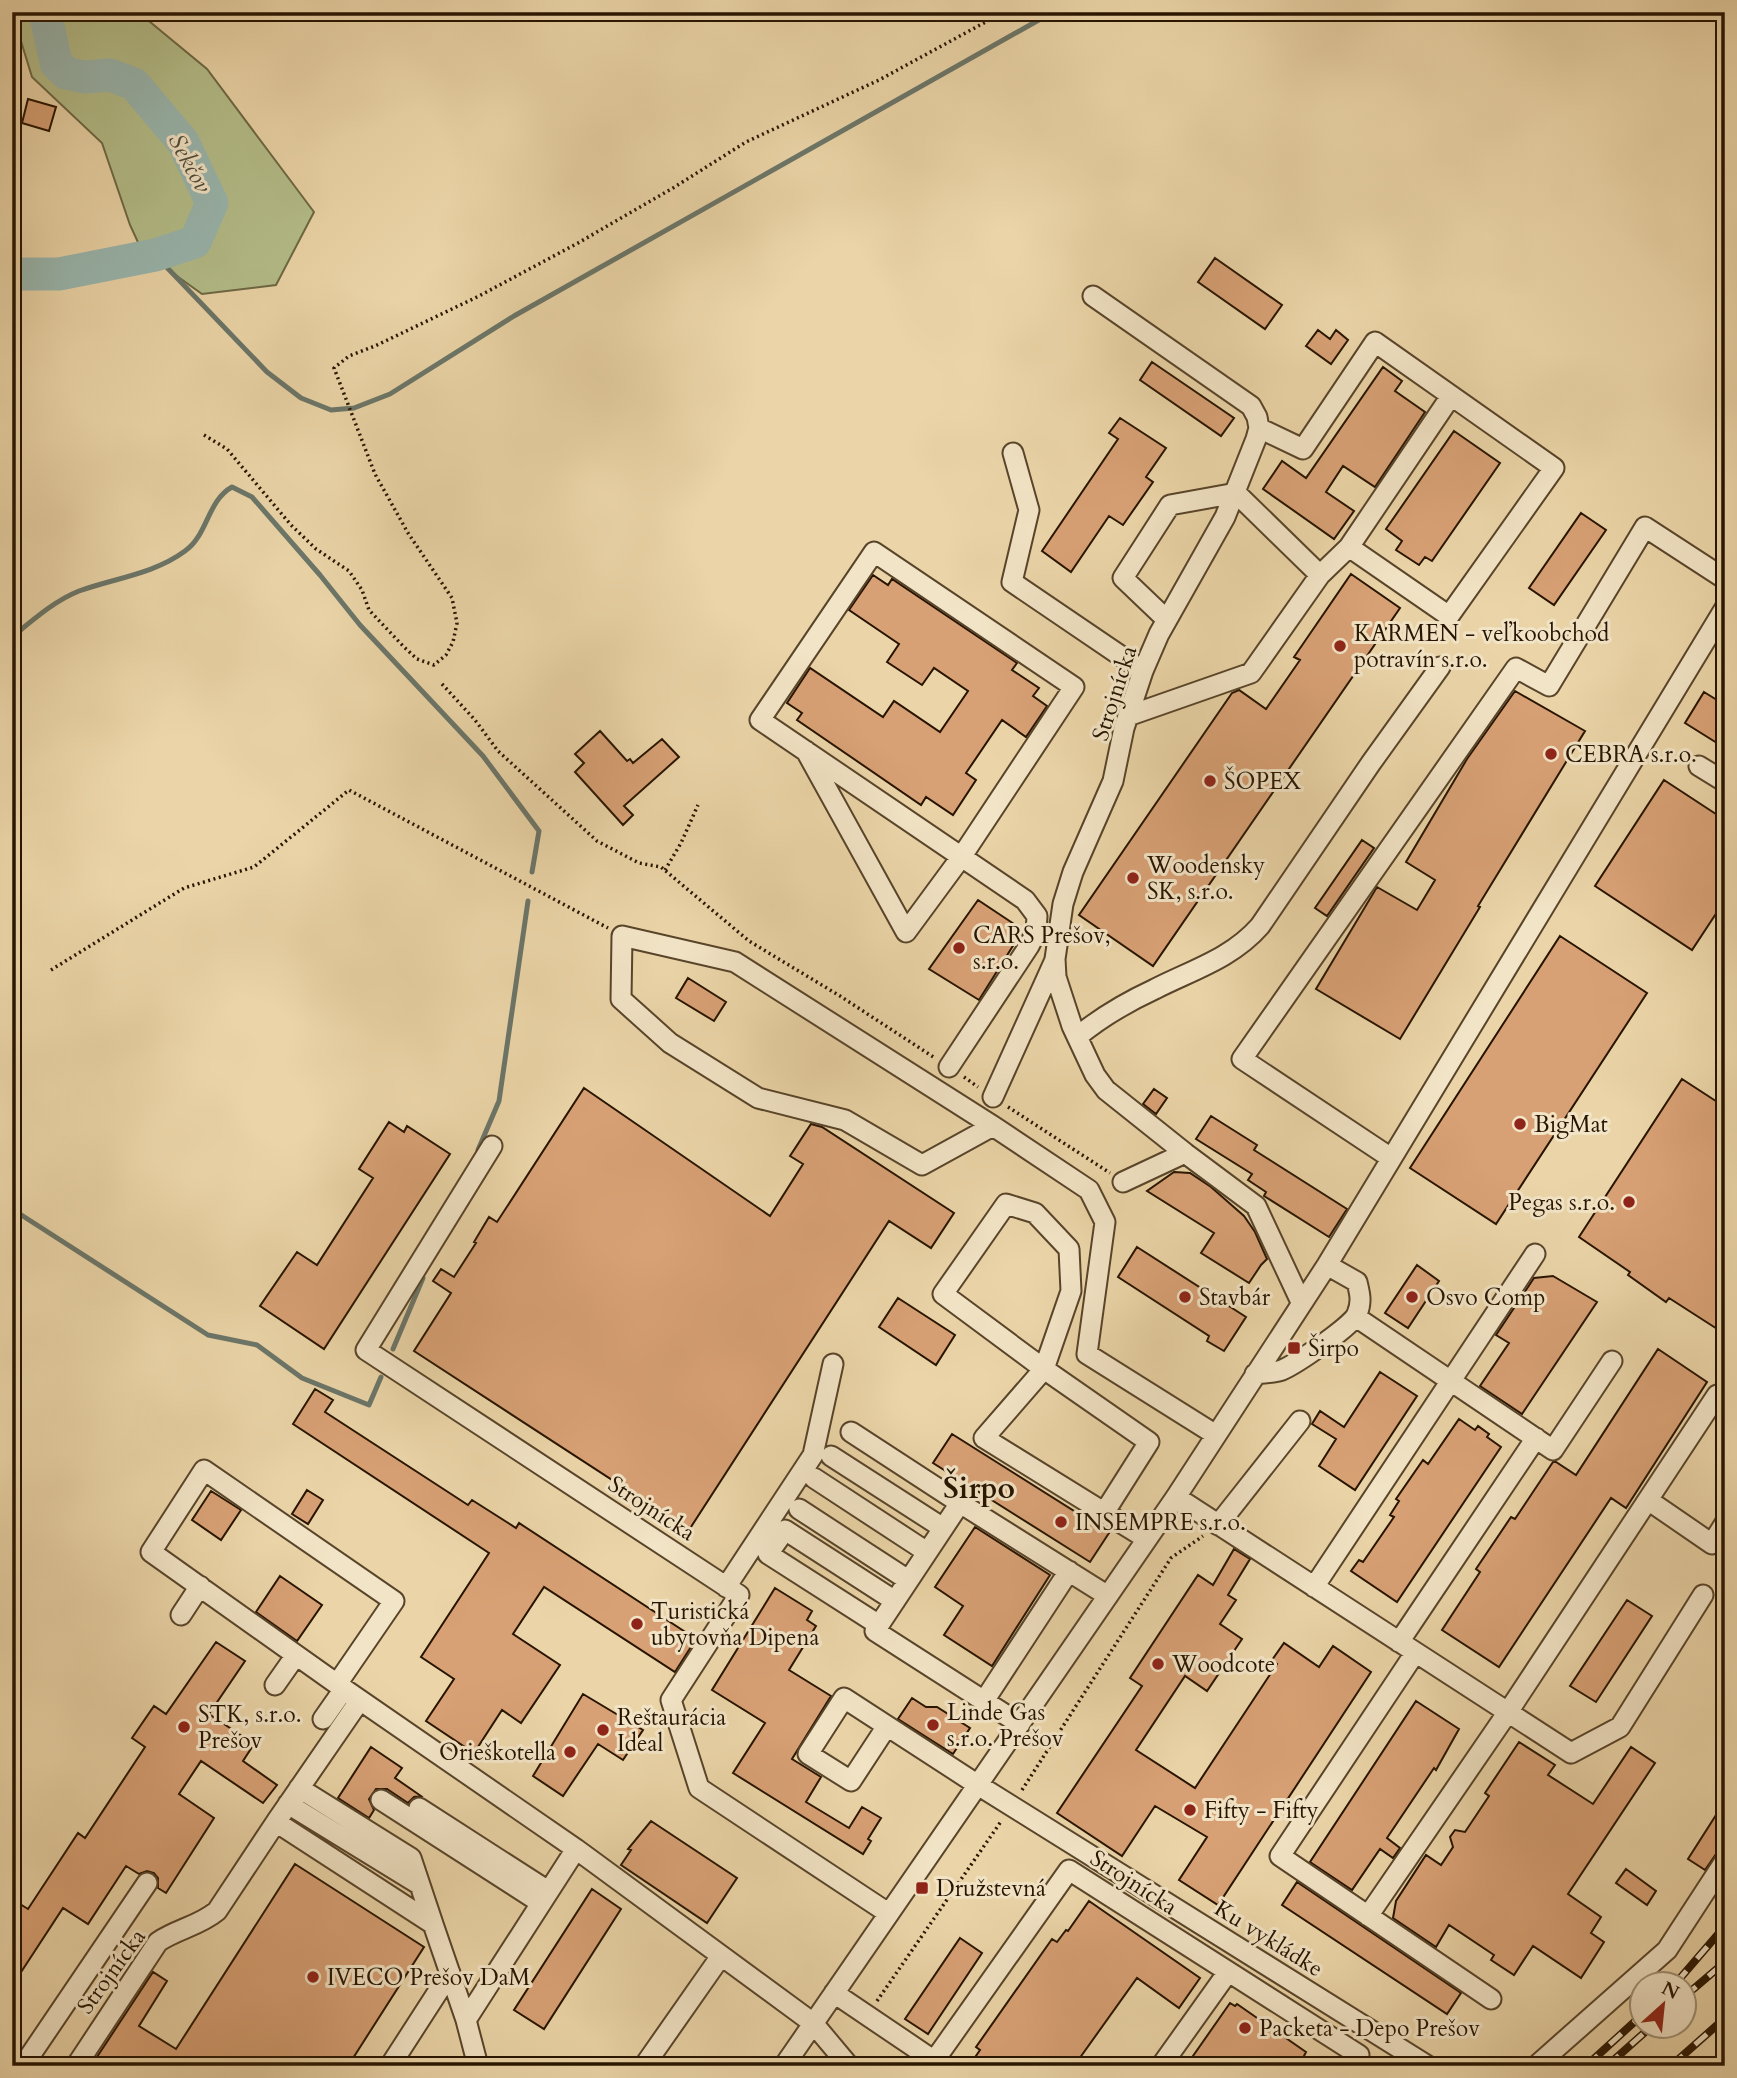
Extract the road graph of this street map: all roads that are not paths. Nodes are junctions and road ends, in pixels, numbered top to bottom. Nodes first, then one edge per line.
1 (1093, 296) dead end
2 (1451, 396) junction
3 (1259, 428) junction
4 (1013, 453) dead end
5 (1236, 492) junction
6 (1349, 547) junction
7 (1320, 575) junction
8 (1725, 579) edge
9 (1725, 608) edge
10 (1167, 620) junction
11 (1440, 667) dead end
12 (1143, 671) junction
13 (1128, 716) junction
14 (806, 751) junction
15 (1699, 766) dead end
16 (1725, 782) edge
17 (961, 856) junction
18 (1055, 959) junction
19 (1077, 1037) junction
20 (949, 1067) road end
21 (993, 1097) road end
22 (993, 1126) junction
23 (492, 1146) dead end
24 (1185, 1153) junction
25 (1391, 1158) junction
26 (1123, 1182) road end
27 (1535, 1254) dead end
28 (1326, 1265) junction
29 (1301, 1302) junction
30 (1356, 1317) junction
31 (1612, 1361) dead end
32 (833, 1364) dead end
33 (1044, 1369) junction
34 (1255, 1374) junction
35 (1451, 1381) junction
36 (1717, 1395) dead end
37 (1300, 1421) dead end
38 (851, 1432) dead end
39 (1216, 1435) junction
40 (1536, 1438) junction
41 (831, 1456) dead end
42 (814, 1478) dead end
43 (1176, 1497) junction
44 (1648, 1500) junction
45 (960, 1503) junction
46 (799, 1509) dead end
47 (1104, 1513) junction
48 (1725, 1523) edge
49 (1218, 1525) junction
50 (943, 1528) junction
51 (1147, 1539) junction
52 (927, 1552) junction
53 (1069, 1571) junction
54 (908, 1580) junction
55 (200, 1587) junction
56 (726, 1587) junction
57 (1314, 1587) junction
58 (1703, 1595) dead end
59 (1108, 1596) junction
60 (895, 1601) junction
61 (181, 1615) dead end
62 (879, 1625) junction
63 (1407, 1647) junction
64 (296, 1655) junction
65 (275, 1685) dead end
66 (341, 1686) junction
67 (360, 1700) junction
68 (984, 1701) junction
69 (1508, 1712) junction
70 (323, 1718) dead end
71 (1020, 1724) junction
72 (887, 1726) dead end
73 (978, 1785) junction
74 (294, 1796) junction
75 (380, 1800) dead end
76 (419, 1808) dead end
77 (276, 1822) junction
78 (576, 1849) junction
79 (1725, 1861) edge
80 (147, 1883) dead end
81 (545, 1897) junction
82 (888, 1913) junction
83 (1368, 1916) junction
84 (433, 1924) junction
85 (721, 1956) junction
86 (1228, 1972) junction
87 (450, 1973) junction
88 (834, 1993) junction
89 (1491, 1999) dead end
90 (466, 2020) junction
91 (813, 2023) junction
92 (938, 2063) edge
93 (23, 2066) edge
94 (76, 2066) edge
95 (390, 2066) edge
96 (478, 2066) edge
97 (644, 2066) edge
98 (784, 2066) edge
99 (849, 2066) edge
100 (1161, 2066) edge
101 (1351, 2066) edge
102 (1427, 2066) edge
103 (1536, 2066) edge

1 - 3 street
2 - 3 street
2 - 6 street
2 - 6 street
3 - 5 street, Strojnícka
4 - 12 street
5 - 7 street
5 - 10 street, Strojnícka
5 - 10 street
6 - 7 street
7 - 13 street
8 - 25 street
9 - 25 street
10 - 12 street, Strojnícka
11 - 19 street
12 - 13 street, Strojnícka
13 - 18 street, Strojnícka
14 - 17 street, Strojnícka
14 - 17 street
14 - 17 street, Strojnícka
15 - 16 street
17 - 20 street, Strojnícka
18 - 19 street, Strojnícka
18 - 21 street
19 - 24 street, Strojnícka
22 - 22 street
22 - 39 street
23 - 56 street, Strojnícka
24 - 26 street
24 - 29 street, Strojnícka
25 - 28 street
27 - 35 street
28 - 29 street
28 - 30 street
29 - 34 street
30 - 34 street
30 - 35 street
31 - 40 street
32 - 56 street
33 - 33 street
33 - 47 street
33 - 47 street
34 - 39 street
35 - 40 street
35 - 57 street
36 - 44 street
37 - 49 street
38 - 45 street
39 - 43 street
40 - 63 street
41 - 50 street
42 - 52 street
43 - 49 street
43 - 51 street
44 - 48 street
44 - 69 street
45 - 50 street
45 - 53 street
46 - 54 street
47 - 51 street
49 - 57 street
50 - 52 street
51 - 59 street
52 - 54 street
53 - 59 street
53 - 68 street
54 - 60 street
55 - 61 street
55 - 64 street
55 - 66 street
56 - 82 street
57 - 63 street
58 - 69 street
59 - 71 street
60 - 62 street
60 - 62 street
62 - 68 street
63 - 69 street
63 - 83 street
64 - 65 street
64 - 66 street
66 - 67 street
66 - 70 street
67 - 74 street, Strojnícka
67 - 78 street
68 - 71 street
69 - 83 street
71 - 73 street
72 - 73 street, Ku vykládke
73 - 82 street
73 - 102 street, Ku vykládke
74 - 77 street, Strojnícka
74 - 84 street
75 - 81 street
76 - 81 street
77 - 84 street
77 - 94 street, Strojnícka
78 - 81 street
78 - 85 street
79 - 103 street
80 - 93 street
81 - 90 street
82 - 88 street
83 - 89 street
84 - 87 street
85 - 91 street
85 - 97 street
86 - 92 street, Strojnícka
86 - 100 street
86 - 101 street, Strojnícka
87 - 90 street
87 - 95 street
88 - 91 street
88 - 92 street, Strojnícka
90 - 96 street
91 - 98 street
91 - 99 street

